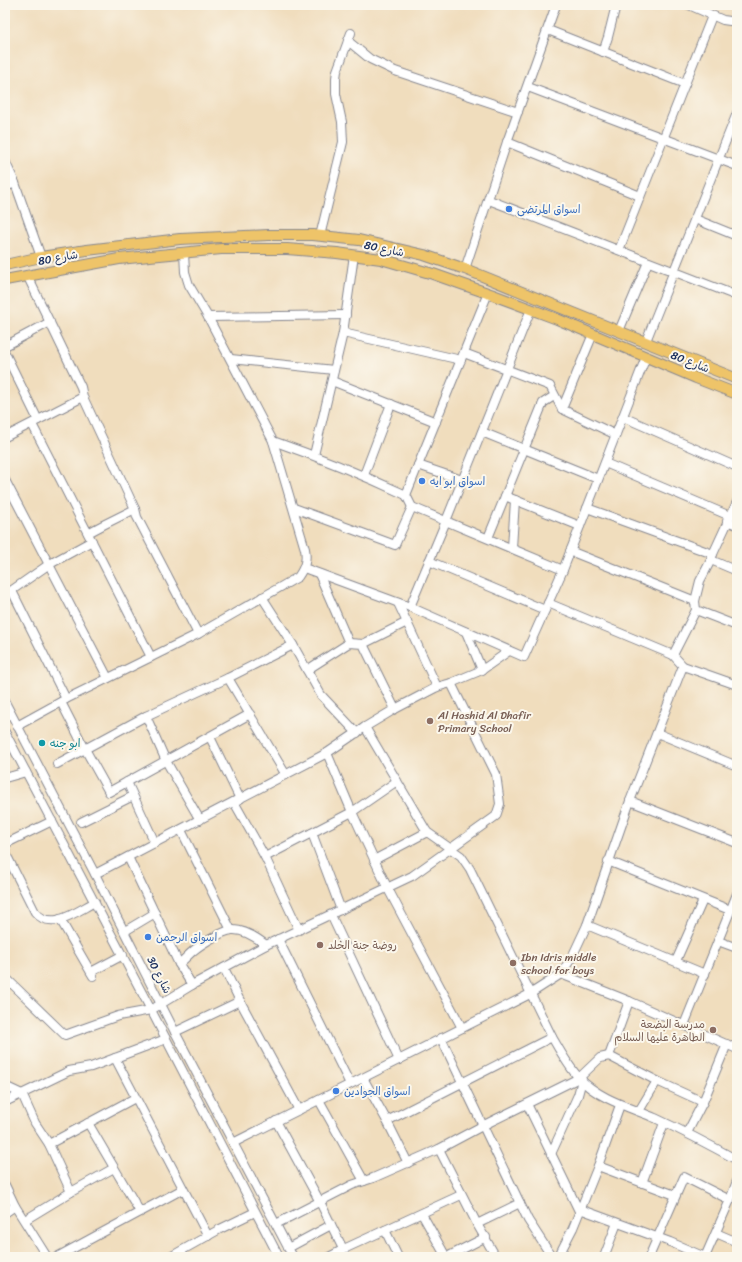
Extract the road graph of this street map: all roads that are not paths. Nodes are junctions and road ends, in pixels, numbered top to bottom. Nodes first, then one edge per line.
1 (556, 5) edge
2 (616, 5) edge
3 (689, 5) edge
4 (712, 16) junction
5 (737, 22) edge
6 (548, 30) junction
7 (351, 33) dead end
8 (348, 41) junction
9 (603, 52) junction
10 (685, 84) junction
11 (528, 86) junction
12 (518, 112) junction
13 (737, 114) edge
14 (663, 138) junction
15 (507, 142) junction
16 (718, 159) junction
17 (5, 161) edge
18 (737, 166) edge
19 (15, 183) junction
20 (5, 187) edge
21 (640, 196) junction
22 (489, 200) junction
23 (694, 219) junction
24 (320, 236) junction
25 (737, 236) edge
26 (619, 250) junction
27 (184, 252) junction
28 (354, 255) junction
29 (41, 257) junction
30 (648, 262) junction
31 (5, 264) edge
32 (465, 269) junction
33 (674, 272) junction
34 (27, 275) junction
35 (5, 280) edge
36 (488, 293) junction
37 (737, 296) edge
38 (531, 309) junction
39 (346, 315) junction
40 (208, 317) junction
41 (50, 322) junction
42 (620, 331) junction
43 (343, 333) junction
44 (593, 334) junction
45 (646, 341) junction
46 (5, 346) edge
47 (5, 353) edge
48 (463, 356) junction
49 (646, 357) junction
50 (230, 359) junction
51 (334, 370) junction
52 (508, 370) junction
53 (733, 377) edge
54 (332, 381) junction
55 (724, 388) junction
56 (737, 394) edge
57 (554, 396) junction
58 (83, 397) junction
59 (391, 404) junction
60 (562, 409) junction
61 (623, 418) junction
62 (35, 422) junction
63 (436, 422) junction
64 (482, 432) junction
65 (616, 435) junction
66 (5, 438) edge
67 (273, 441) junction
68 (525, 450) junction
69 (314, 455) junction
70 (605, 463) junction
71 (418, 465) junction
72 (737, 467) edge
73 (364, 476) junction
74 (598, 479) junction
75 (5, 480) edge
76 (462, 480) junction
77 (406, 495) junction
78 (505, 496) junction
79 (514, 500) junction
80 (737, 502) edge
81 (412, 506) junction
82 (294, 508) junction
83 (587, 508) junction
84 (135, 509) junction
85 (729, 519) junction
86 (446, 521) junction
87 (737, 525) edge
88 (580, 526) junction
89 (90, 537) junction
90 (488, 538) junction
91 (512, 548) junction
92 (570, 551) junction
93 (712, 557) junction
94 (429, 561) junction
95 (48, 564) junction
96 (304, 568) junction
97 (563, 570) junction
98 (737, 571) edge
99 (319, 574) junction
100 (8, 593) edge
101 (262, 597) junction
102 (695, 601) junction
103 (398, 603) junction
104 (546, 606) junction
105 (410, 607) junction
106 (696, 610) junction
107 (407, 622) junction
108 (737, 626) edge
109 (466, 632) junction
110 (198, 634) junction
111 (349, 644) junction
112 (362, 644) junction
113 (293, 645) junction
114 (509, 651) junction
115 (673, 655) junction
116 (151, 657) junction
117 (683, 666) junction
118 (307, 670) junction
119 (482, 670) junction
120 (108, 678) junction
121 (228, 678) junction
122 (452, 683) junction
123 (737, 685) edge
124 (437, 687) junction
125 (64, 701) junction
126 (5, 702) edge
127 (395, 709) junction
128 (250, 714) junction
129 (146, 716) junction
130 (17, 726) junction
131 (364, 727) junction
132 (5, 732) edge
133 (358, 733) junction
134 (657, 733) junction
135 (210, 737) junction
136 (85, 749) junction
137 (327, 753) junction
138 (166, 761) junction
139 (57, 764) dead end
140 (737, 766) edge
141 (26, 772) junction
142 (286, 775) junction
143 (5, 778) edge
144 (127, 782) junction
145 (397, 782) junction
146 (133, 796) junction
147 (237, 800) junction
148 (630, 801) junction
149 (352, 812) junction
150 (52, 820) junction
151 (200, 820) junction
152 (81, 822) dead end
153 (181, 830) junction
154 (427, 832) junction
155 (312, 833) junction
156 (155, 843) junction
157 (737, 843) edge
158 (5, 844) edge
159 (450, 848) junction
160 (5, 852) edge
161 (128, 857) junction
162 (265, 857) junction
163 (374, 860) junction
164 (608, 861) junction
165 (95, 874) junction
166 (387, 887) junction
167 (737, 894) edge
168 (703, 900) junction
169 (95, 902) junction
170 (341, 910) junction
171 (730, 910) junction
172 (155, 913) junction
173 (331, 915) junction
174 (60, 919) junction
175 (587, 925) junction
176 (231, 930) junction
177 (299, 930) junction
178 (125, 931) junction
179 (278, 939) junction
180 (718, 941) junction
181 (266, 945) junction
182 (737, 948) edge
183 (123, 955) junction
184 (676, 961) junction
185 (179, 964) junction
186 (224, 968) junction
187 (561, 974) junction
188 (705, 974) junction
189 (5, 977) edge
190 (192, 985) junction
191 (530, 994) junction
192 (629, 1001) junction
193 (240, 1002) junction
194 (162, 1005) junction
195 (152, 1010) junction
196 (169, 1020) junction
197 (159, 1025) junction
198 (684, 1025) junction
199 (462, 1028) junction
200 (175, 1032) junction
201 (552, 1037) junction
202 (442, 1038) junction
203 (166, 1039) junction
204 (727, 1044) junction
205 (737, 1049) edge
206 (609, 1056) junction
207 (115, 1058) junction
208 (399, 1060) junction
209 (363, 1078) junction
210 (581, 1079) junction
211 (657, 1081) junction
212 (463, 1083) junction
213 (350, 1084) junction
214 (5, 1086) edge
215 (22, 1094) junction
216 (135, 1098) junction
217 (319, 1100) junction
218 (5, 1102) edge
219 (703, 1102) junction
220 (527, 1104) junction
221 (620, 1105) junction
222 (299, 1110) junction
223 (639, 1111) junction
224 (276, 1121) junction
225 (388, 1121) junction
226 (88, 1122) junction
227 (664, 1123) junction
228 (484, 1125) junction
229 (687, 1133) junction
230 (233, 1143) junction
231 (49, 1144) junction
232 (438, 1149) junction
233 (550, 1154) junction
234 (737, 1160) edge
235 (408, 1163) junction
236 (598, 1166) junction
237 (114, 1168) junction
238 (364, 1181) junction
239 (737, 1181) edge
240 (642, 1183) junction
241 (5, 1185) edge
242 (184, 1189) junction
243 (71, 1192) junction
244 (461, 1195) junction
245 (675, 1195) junction
246 (730, 1200) junction
247 (320, 1202) junction
248 (520, 1203) junction
249 (16, 1206) junction
250 (580, 1210) junction
251 (140, 1212) junction
252 (255, 1212) junction
253 (5, 1213) edge
254 (422, 1214) junction
255 (25, 1220) junction
256 (617, 1223) junction
257 (276, 1224) junction
258 (477, 1224) junction
259 (331, 1225) junction
260 (385, 1230) junction
261 (716, 1233) junction
262 (208, 1236) junction
263 (486, 1237) junction
264 (658, 1238) junction
265 (737, 1242) edge
266 (288, 1248) junction
267 (343, 1249) junction
268 (47, 1257) edge
269 (56, 1257) edge
270 (170, 1257) edge
271 (279, 1257) edge
272 (293, 1257) edge
273 (329, 1257) edge
274 (398, 1257) edge
275 (446, 1257) edge
276 (496, 1257) edge
277 (552, 1257) edge
278 (558, 1257) edge
279 (604, 1257) edge
280 (649, 1257) edge

1 - 6 street
2 - 9 street
3 - 4 street
4 - 5 street
4 - 10 street
6 - 9 street
6 - 11 street
7 - 8 street
8 - 12 street
8 - 24 street
9 - 10 street
10 - 14 street
11 - 12 street
11 - 14 street
12 - 15 street
13 - 16 street
14 - 16 street
14 - 21 street
15 - 21 street
15 - 22 street
16 - 18 street
16 - 23 street
17 - 19 street
19 - 20 street
19 - 29 street
21 - 26 street
22 - 26 street
22 - 32 street
23 - 25 street
23 - 33 street
24 - 29 main road, شارع 80
24 - 32 main road, شارع 80
26 - 30 street
27 - 28 main road, شارع 80
27 - 34 main road, شارع 80
27 - 40 street
28 - 36 main road, شارع 80
28 - 39 street
29 - 31 main road, شارع 80
30 - 33 street
30 - 42 street
32 - 42 main road, شارع 80
33 - 37 street
33 - 45 street
34 - 35 main road, شارع 80
34 - 41 street
36 - 38 main road, شارع 80
36 - 48 street
38 - 44 main road, شارع 80
38 - 52 street
39 - 40 street
39 - 43 street
40 - 50 street
41 - 46 street
41 - 58 street
42 - 45 main road, شارع 80
43 - 48 street
43 - 51 street
44 - 49 main road, شارع 80
44 - 60 street
45 - 53 main road, شارع 80
47 - 62 street
48 - 52 street
48 - 63 street
49 - 55 main road, شارع 80
49 - 61 street
50 - 51 street
50 - 67 street
51 - 54 street
52 - 57 street
52 - 64 street
53 - 55 main road
54 - 59 street
54 - 69 street
55 - 56 main road, شارع 80
57 - 60 street
57 - 68 street
58 - 62 street
58 - 84 street
59 - 63 street
59 - 73 street
60 - 65 street
61 - 65 street
61 - 72 street
62 - 66 street
62 - 89 street
63 - 71 street
64 - 68 street
64 - 76 street
65 - 70 street
67 - 69 street
67 - 82 street
68 - 74 street
68 - 78 street
69 - 73 street
70 - 74 street
70 - 85 street
71 - 76 street
71 - 77 street
73 - 77 street
74 - 83 street
75 - 95 street
76 - 86 street
77 - 81 street
78 - 79 street
78 - 90 street
79 - 88 street
79 - 91 street
80 - 85 street
81 - 82 street
81 - 86 street
82 - 96 street
83 - 88 street
83 - 93 street
84 - 89 street
84 - 110 street
85 - 87 street
85 - 93 street
86 - 90 street
86 - 94 street
88 - 92 street
89 - 95 street
89 - 116 street
90 - 91 street
91 - 97 street
92 - 97 street
92 - 102 street
93 - 98 street
93 - 102 street
94 - 104 street
94 - 105 street
95 - 100 street
95 - 120 street
96 - 99 street
96 - 101 street
97 - 104 street
99 - 103 street
99 - 111 street
100 - 125 street
101 - 110 street
101 - 113 street
102 - 106 street
103 - 105 street
103 - 107 street
104 - 114 street
104 - 115 street
105 - 109 street
106 - 108 street
106 - 115 street
107 - 112 street
107 - 124 street
109 - 114 street
109 - 119 street
110 - 116 street
111 - 112 street
111 - 118 street
112 - 127 street
113 - 118 street
113 - 121 street
114 - 119 street
115 - 117 street
116 - 120 street
117 - 123 street
117 - 134 street
118 - 133 street
119 - 122 street
120 - 125 street
121 - 128 street
121 - 129 street
122 - 124 street
122 - 159 street
124 - 127 street
125 - 130 street
125 - 136 street
126 - 130 street, شارع 30
127 - 131 street
128 - 135 street
128 - 142 street
129 - 136 street
129 - 138 street
130 - 165 street, شارع 30
131 - 133 street
131 - 145 street
132 - 141 street, شارع 30
133 - 137 street
134 - 140 street
134 - 148 street
135 - 138 street
135 - 147 street
136 - 139 street
136 - 144 street
137 - 142 street
137 - 149 street
138 - 144 street
138 - 151 street
141 - 143 street
141 - 150 street, شارع 30
142 - 147 street
144 - 146 street
145 - 149 street
145 - 154 street
146 - 152 street
146 - 156 street
147 - 151 street
147 - 162 street
148 - 157 street
148 - 164 street
149 - 155 street
149 - 163 street
150 - 158 street
150 - 169 street, شارع 30
151 - 153 street
153 - 156 street
153 - 176 street
154 - 159 street
154 - 163 street
155 - 162 street
155 - 170 street
156 - 161 street
159 - 166 street
159 - 191 street
160 - 174 street
161 - 165 street
161 - 172 street
162 - 177 street
163 - 166 street
164 - 168 street
164 - 175 street
165 - 178 street, شارع 30
166 - 170 street
166 - 199 street
167 - 171 street
168 - 171 street
168 - 184 street
169 - 174 street
169 - 183 street, شارع 30
170 - 173 street
171 - 180 street
172 - 178 street
172 - 185 street
173 - 177 street
173 - 208 street
174 - 183 street
175 - 184 street
175 - 187 street
176 - 181 street
176 - 185 street
177 - 179 street
178 - 194 street, شارع 30
179 - 181 street
179 - 213 street
180 - 182 street
180 - 188 street
181 - 186 street
183 - 195 street, شارع 30
184 - 188 street
185 - 190 street
186 - 190 street
186 - 193 street
187 - 191 street
187 - 192 street
188 - 198 street
189 - 195 street
190 - 194 street
191 - 199 street
191 - 201 street
192 - 198 street
192 - 206 street
193 - 200 street
193 - 222 street
194 - 195 street
194 - 196 street, شارع 30
195 - 197 street, شارع 30
196 - 197 street
196 - 200 street, شارع 30
197 - 203 street, شارع 30
198 - 204 street
199 - 202 street
200 - 230 street, شارع 30
201 - 210 street
201 - 212 street
202 - 208 street
202 - 212 street
203 - 207 street
203 - 252 street, شارع 30
204 - 205 street
204 - 219 street
206 - 210 street
206 - 211 street
207 - 215 street
207 - 216 street
208 - 209 street
209 - 213 street
209 - 225 street
210 - 220 street
210 - 221 street
210 - 233 street
211 - 219 street
211 - 223 street
212 - 225 street
212 - 228 street
213 - 217 street
214 - 215 street
215 - 218 street
215 - 231 street
216 - 226 street
216 - 242 street
217 - 222 street
217 - 238 street
219 - 229 street
220 - 228 street
220 - 233 street
221 - 223 street
221 - 236 street
222 - 224 street
223 - 227 street
224 - 230 street
224 - 247 street
225 - 235 street
226 - 231 street
226 - 237 street
227 - 229 street
227 - 240 street
228 - 232 street
228 - 248 street
229 - 234 street
230 - 257 street, شارع 30
231 - 243 street
232 - 235 street
232 - 244 street
233 - 250 street
235 - 238 street
236 - 240 street
236 - 250 street
237 - 243 street
237 - 251 street
238 - 247 street
239 - 246 street
240 - 245 street
241 - 249 street
242 - 251 street
242 - 262 street
243 - 255 street
244 - 254 street
244 - 258 street
245 - 246 street
245 - 264 street
246 - 261 street
247 - 257 street
247 - 259 street
248 - 258 street
248 - 277 street
249 - 253 street
249 - 255 street
250 - 256 street
250 - 278 street
251 - 269 street
252 - 262 street
252 - 271 street, شارع 30
254 - 260 street
254 - 275 street
255 - 268 street
256 - 264 street
256 - 279 street
257 - 266 street, شارع 30
258 - 263 street
259 - 266 street
259 - 267 street
260 - 267 street
260 - 274 street
261 - 264 street
261 - 265 street
262 - 270 street
263 - 275 street
263 - 276 street
264 - 280 street
266 - 272 street, شارع 30
267 - 273 street

